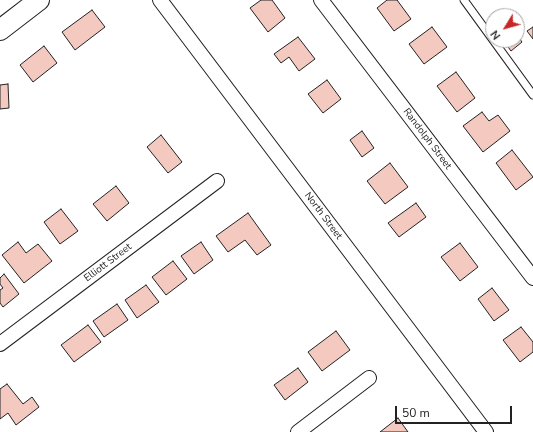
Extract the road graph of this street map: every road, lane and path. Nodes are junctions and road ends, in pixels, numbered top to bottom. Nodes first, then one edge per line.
1 (39, 0) edge
2 (160, 0) edge
3 (322, 0) edge
4 (464, 0) edge
5 (0, 30) edge
6 (533, 95) edge
7 (216, 181) dead end
8 (533, 278) edge
9 (0, 344) edge
10 (369, 378) dead end
11 (298, 432) edge
12 (486, 432) edge

1 - 5 street
2 - 12 street, North Street
3 - 8 street, Randolph Street
4 - 6 lane
7 - 9 street, Elliott Street
10 - 11 street

